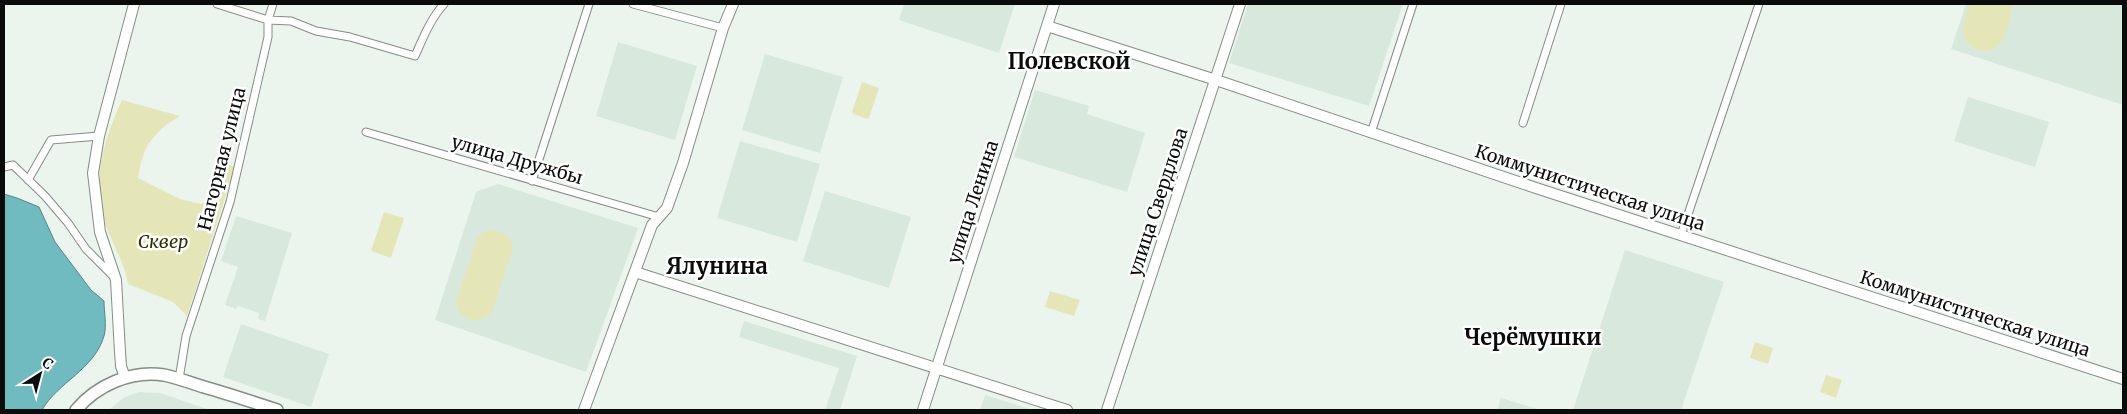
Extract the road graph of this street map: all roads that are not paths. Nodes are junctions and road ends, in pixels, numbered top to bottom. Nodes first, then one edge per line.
1 (134, 4) edge
2 (217, 4) edge
3 (273, 4) edge
4 (444, 4) edge
5 (589, 4) edge
6 (633, 4) edge
7 (733, 4) edge
8 (1054, 4) edge
9 (1240, 4) edge
10 (1413, 4) edge
11 (1561, 4) edge
12 (1759, 4) edge
13 (268, 20) junction
14 (1047, 26) junction
15 (723, 28) junction
16 (1216, 80) junction
17 (1523, 123) dead end
18 (366, 132) dead end
19 (1371, 134) junction
20 (99, 136) junction
21 (4, 167) edge
22 (28, 180) junction
23 (532, 181) junction
24 (659, 217) junction
25 (1681, 235) junction
26 (635, 272) junction
27 (116, 280) junction
28 (937, 368) junction
29 (125, 378) junction
30 (179, 379) junction
31 (2123, 379) edge
32 (76, 410) edge
33 (277, 410) edge
34 (584, 410) edge
35 (923, 410) edge
36 (1067, 410) edge
37 (1107, 410) edge

1 - 20 street
2 - 13 street
3 - 13 street, Нагорная улица
4 - 13 street
5 - 23 street
6 - 15 street
7 - 15 street
8 - 14 street, улица Ленина
9 - 16 street, улица Свердлова
10 - 19 street
11 - 17 street
12 - 25 street
13 - 30 street, Нагорная улица
14 - 16 street, Коммунистическая улица
14 - 28 street, улица Ленина
15 - 24 street
16 - 19 street, Коммунистическая улица
16 - 37 street, улица Свердлова
18 - 23 street, улица Дружбы
19 - 25 street, Коммунистическая улица
20 - 22 street
20 - 27 street
21 - 22 street
22 - 27 street
23 - 24 street, улица Дружбы
24 - 26 street
25 - 31 street, Коммунистическая улица
26 - 28 street
26 - 34 street
27 - 29 street
28 - 35 street, улица Ленина
28 - 36 street
29 - 30 main road
29 - 32 main road
30 - 33 main road

